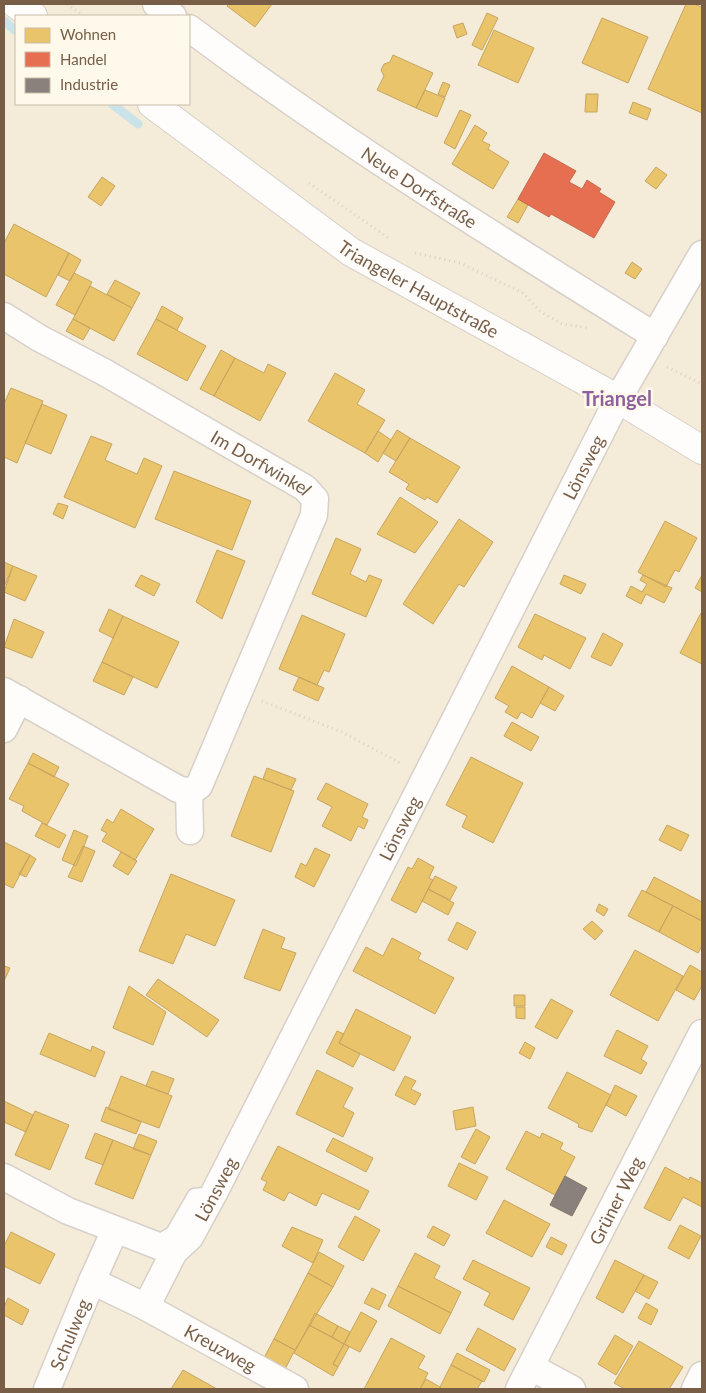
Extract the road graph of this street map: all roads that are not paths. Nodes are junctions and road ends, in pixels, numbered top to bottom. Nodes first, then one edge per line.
1 (16, 4) edge
2 (156, 4) edge
3 (32, 15) edge
4 (172, 15) edge
5 (190, 29) edge
6 (153, 105) edge
7 (702, 254) edge
8 (4, 316) edge
9 (650, 345) junction
10 (618, 399) junction
11 (702, 450) edge
12 (11, 695) edge
13 (4, 729) edge
14 (189, 792) junction
15 (190, 831) dead end
16 (702, 1033) edge
17 (4, 1177) edge
18 (115, 1230) junction
19 (164, 1248) junction
20 (92, 1281) junction
21 (146, 1307) junction
22 (702, 1375) edge
23 (525, 1378) edge
24 (46, 1389) edge
25 (294, 1389) edge
26 (572, 1389) edge
27 (695, 1389) edge

1 - 3 street
2 - 4 street
5 - 9 street, Neue Dorfstraße
6 - 10 street, Triangeler Hauptstraße
7 - 9 street, Lönsweg
8 - 14 street, Im Dorfwinkel
9 - 10 street, Lönsweg
10 - 11 street, Triangeler Hauptstraße
10 - 19 street, Lönsweg
12 - 13 street
12 - 14 street
14 - 15 street
16 - 23 street, Grüner Weg
17 - 18 street
18 - 19 street
18 - 20 street, Schulweg
19 - 21 street, Lönsweg
20 - 21 street, Kreuzweg
20 - 24 street, Schulweg
21 - 25 street, Kreuzweg
22 - 27 street
23 - 26 street

